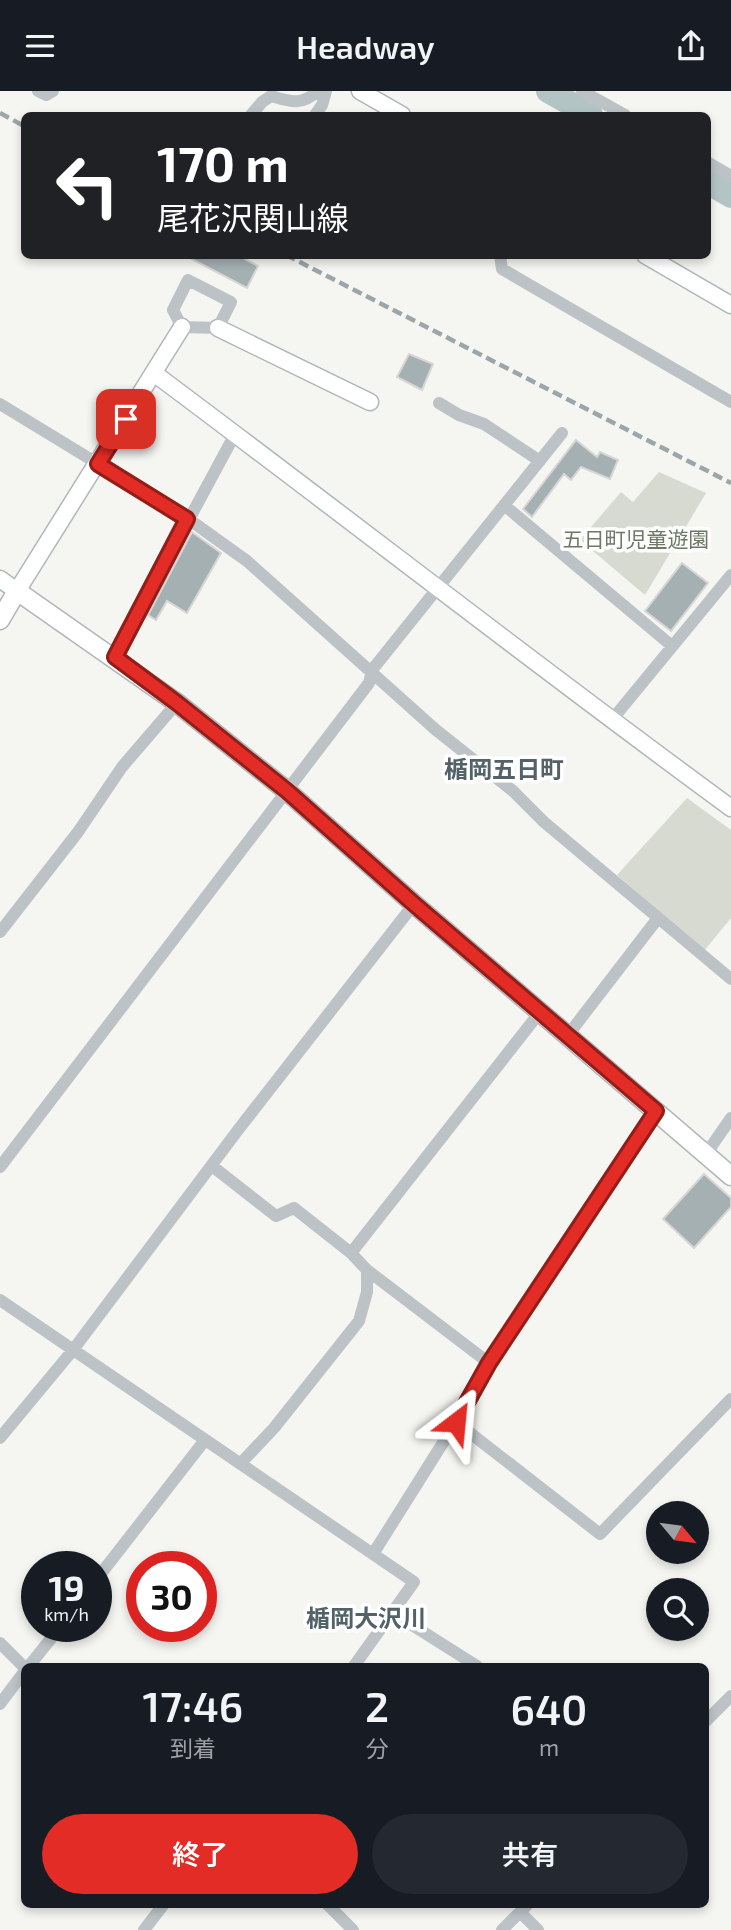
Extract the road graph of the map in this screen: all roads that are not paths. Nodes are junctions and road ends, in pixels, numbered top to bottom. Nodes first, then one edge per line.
1 (37, 91) edge
2 (53, 91) edge
3 (318, 91) edge
4 (326, 91) edge
5 (360, 91) edge
6 (588, 92) edge
7 (254, 112) edge
8 (317, 112) edge
9 (397, 112) edge
10 (620, 112) edge
11 (711, 164) edge
12 (731, 176) edge
13 (501, 259) edge
14 (652, 259) edge
15 (731, 305) edge
16 (182, 327) junction
17 (218, 328) junction
18 (155, 374) junction
19 (370, 401) dead end
20 (731, 402) edge
21 (439, 403) dead end
22 (0, 404) edge
23 (562, 433) dead end
24 (235, 434) junction
25 (540, 461) junction
26 (98, 464) junction
27 (505, 505) junction
28 (187, 519) junction
29 (731, 575) edge
30 (0, 579) edge
31 (438, 586) junction
32 (17, 591) junction
33 (0, 620) edge
34 (672, 646) junction
35 (115, 657) junction
36 (372, 670) junction
37 (177, 703) junction
38 (611, 721) junction
39 (287, 791) junction
40 (731, 808) edge
41 (414, 904) junction
42 (658, 918) junction
43 (0, 932) edge
44 (731, 979) edge
45 (540, 1012) junction
46 (568, 1035) junction
47 (656, 1111) junction
48 (731, 1118) edge
49 (706, 1154) junction
50 (212, 1166) junction
51 (0, 1167) edge
52 (731, 1176) edge
53 (351, 1253) junction
54 (367, 1270) junction
55 (0, 1300) edge
56 (73, 1350) junction
57 (489, 1363) junction
58 (729, 1404) edge
59 (456, 1422) junction
60 (0, 1437) edge
61 (205, 1440) junction
62 (240, 1464) junction
63 (373, 1554) junction
64 (112, 1559) edge
65 (393, 1613) junction
66 (47, 1642) edge
67 (0, 1643) edge
68 (23, 1663) edge
69 (30, 1663) edge
70 (356, 1663) edge
71 (472, 1663) edge
72 (21, 1676) edge
73 (731, 1696) edge
74 (0, 1704) edge
75 (709, 1718) edge
76 (161, 1908) edge
77 (331, 1908) edge
78 (524, 1908) edge
79 (144, 1930) edge
80 (353, 1930) edge
81 (502, 1930) edge
82 (538, 1930) edge

1 - 2 street
3 - 7 street
4 - 8 street
5 - 9 street
6 - 10 street
11 - 12 street
13 - 20 street
14 - 15 street
16 - 17 street
16 - 17 street
16 - 18 street
17 - 19 street
18 - 24 street
18 - 26 street
21 - 25 street
22 - 26 street
23 - 25 street
24 - 28 street
24 - 31 street
25 - 27 street
26 - 28 street
26 - 32 street
27 - 31 street
27 - 34 street
28 - 35 street
28 - 36 street
29 - 34 street
30 - 32 street
31 - 36 street
31 - 38 street
32 - 33 main road
32 - 35 main road
34 - 38 street
35 - 37 main road
36 - 39 street
36 - 42 street
37 - 39 main road
37 - 43 street
38 - 40 street
39 - 41 main road
39 - 51 street
41 - 45 main road
41 - 50 street
42 - 44 street
42 - 46 street
45 - 46 main road
45 - 53 street
46 - 47 main road
47 - 49 main road
47 - 57 street
48 - 49 street
49 - 52 main road
50 - 53 street
50 - 56 street
53 - 54 street
54 - 57 street
54 - 62 street
55 - 56 street
56 - 60 street
56 - 61 street
57 - 59 street
58 - 59 street
59 - 63 street
61 - 62 street
61 - 64 street
62 - 63 street
63 - 65 street
65 - 70 street
65 - 71 street
66 - 69 street
67 - 68 street
72 - 74 street
73 - 75 street
76 - 79 street
77 - 80 street
78 - 81 street
78 - 82 street

